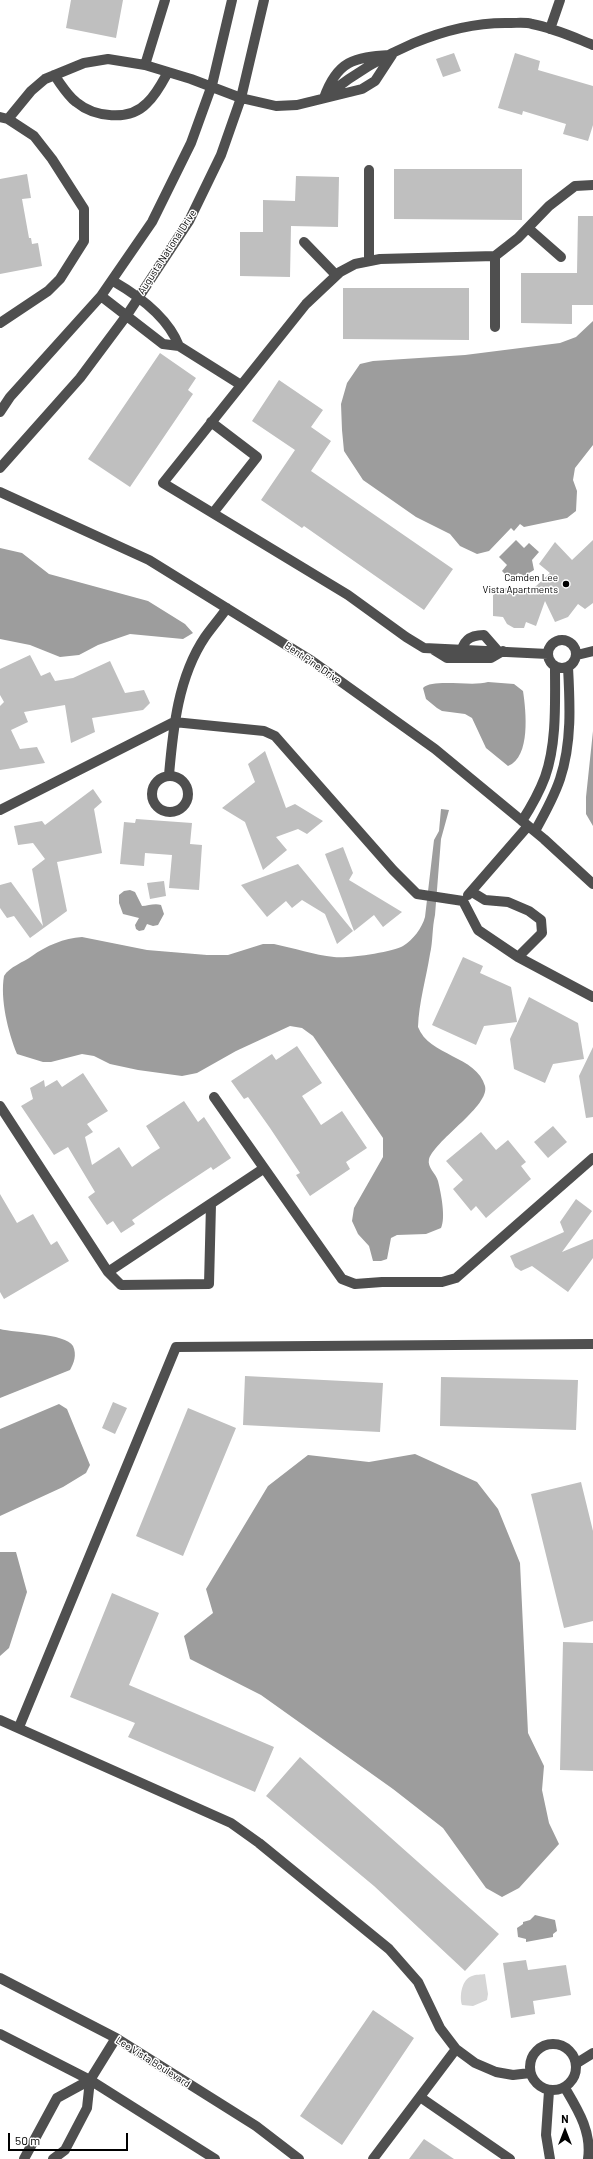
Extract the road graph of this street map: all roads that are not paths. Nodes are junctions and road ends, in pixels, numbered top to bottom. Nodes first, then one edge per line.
1 (165, 0) edge
2 (232, 0) edge
3 (264, 0) edge
4 (560, 0) edge
5 (550, 29) junction
6 (593, 45) edge
7 (392, 55) junction
8 (145, 65) junction
9 (168, 72) junction
10 (54, 75) junction
11 (212, 85) junction
12 (241, 98) junction
13 (324, 98) junction
14 (4, 118) edge
15 (369, 170) dead end
16 (593, 185) edge
17 (528, 228) junction
18 (304, 242) dead end
19 (495, 256) junction
20 (561, 257) dead end
21 (369, 261) junction
22 (336, 275) junction
23 (113, 280) junction
24 (101, 296) junction
25 (138, 296) junction
26 (127, 315) junction
27 (0, 323) edge
28 (496, 327) dead end
29 (179, 346) junction
30 (241, 384) junction
31 (0, 412) edge
32 (211, 422) junction
33 (0, 468) edge
34 (0, 492) edge
35 (213, 513) junction
36 (227, 608) junction
37 (501, 651) junction
38 (593, 651) edge
39 (461, 654) junction
40 (548, 654) junction
41 (577, 655) junction
42 (555, 666) junction
43 (568, 667) junction
44 (174, 722) junction
45 (549, 763) junction
46 (563, 767) junction
47 (168, 775) dead end
48 (0, 810) edge
49 (528, 826) junction
50 (593, 884) edge
51 (472, 892) junction
52 (463, 901) junction
53 (518, 957) junction
54 (593, 997) edge
55 (214, 1097) dead end
56 (0, 1106) edge
57 (593, 1158) edge
58 (262, 1169) junction
59 (211, 1204) junction
60 (108, 1272) junction
61 (593, 1344) edge
62 (0, 1720) edge
63 (19, 1727) junction
64 (0, 1978) edge
65 (0, 2034) edge
66 (116, 2038) junction
67 (456, 2049) junction
68 (593, 2053) edge
69 (577, 2063) junction
70 (530, 2073) junction
71 (90, 2080) junction
72 (565, 2088) junction
73 (549, 2090) junction
74 (420, 2097) junction
75 (24, 2159) edge
76 (53, 2159) edge
77 (215, 2159) edge
78 (299, 2159) edge
79 (373, 2159) edge
80 (510, 2159) edge
81 (550, 2159) edge
82 (588, 2159) edge

1 - 8 street
2 - 11 street
3 - 12 street, Augusta National Drive
4 - 5 street
5 - 6 street
5 - 7 street
7 - 13 street
7 - 13 street
8 - 9 street
8 - 10 street
9 - 10 street
9 - 11 street
10 - 14 street
11 - 12 street
11 - 23 street
12 - 13 street
12 - 25 street, Augusta National Drive
14 - 27 street
15 - 21 street
16 - 17 street
17 - 19 street
17 - 20 street
18 - 22 street
19 - 21 street
19 - 28 street
21 - 22 street
22 - 30 street
23 - 24 street
23 - 25 street
24 - 26 street
24 - 31 street
25 - 26 street, Augusta National Drive
25 - 29 street
26 - 29 street
26 - 33 street, Augusta National Drive
29 - 30 street
30 - 32 street
32 - 35 street
32 - 35 street
34 - 36 street, Bent Pine Drive
35 - 39 street
36 - 44 street
36 - 49 street, Bent Pine Drive
37 - 39 street
37 - 39 street
37 - 40 street
38 - 41 street
40 - 41 street
40 - 42 street
41 - 43 street
42 - 43 street
42 - 45 street
43 - 46 street
44 - 47 street
44 - 48 street
44 - 52 street
45 - 46 street
45 - 49 street
46 - 49 street
49 - 50 street, Bent Pine Drive
49 - 51 street
51 - 52 street
51 - 53 street
52 - 53 street
53 - 54 street
55 - 58 street
56 - 60 street
57 - 58 street
58 - 59 street
59 - 60 street
59 - 60 street
61 - 63 street
62 - 63 street
63 - 67 street
64 - 66 street, Lee Vista Boulevard
65 - 71 street
66 - 71 street
66 - 78 street, Lee Vista Boulevard
67 - 70 street
67 - 74 street
68 - 69 street
69 - 70 street
69 - 72 street
70 - 73 street
71 - 75 street
71 - 76 street
71 - 77 street
72 - 73 street
72 - 82 street
73 - 81 street
74 - 79 street
74 - 80 street

